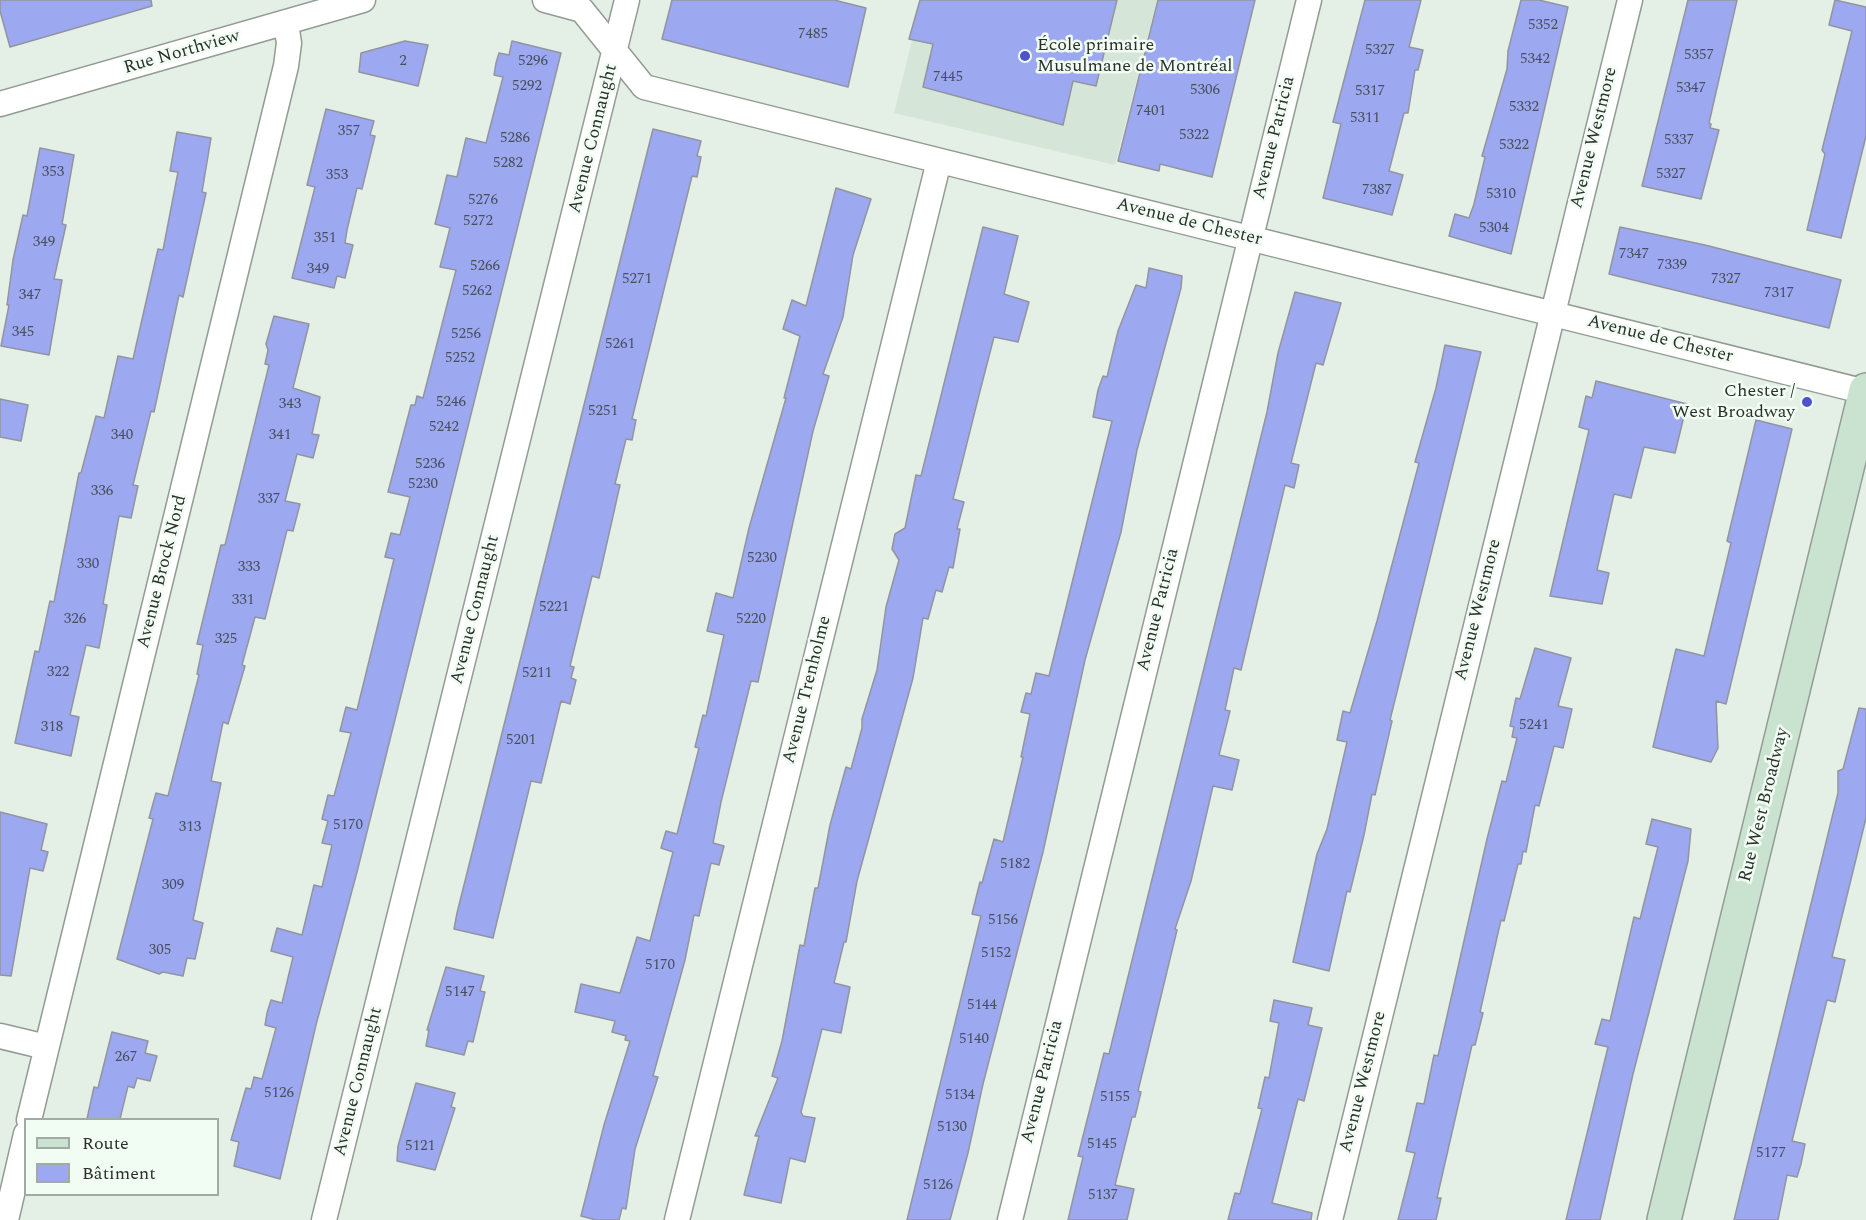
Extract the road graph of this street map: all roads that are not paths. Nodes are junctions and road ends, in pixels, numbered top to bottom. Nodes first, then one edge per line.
1 (363, 0) edge
2 (545, 0) edge
3 (627, 0) edge
4 (1309, 0) edge
5 (1630, 0) edge
6 (286, 24) junction
7 (616, 49) junction
8 (0, 104) edge
9 (939, 161) junction
10 (1250, 238) junction
11 (1551, 313) junction
12 (1866, 392) edge
13 (0, 1036) edge
14 (46, 1047) junction
15 (29, 1118) edge
16 (24, 1143) edge
17 (6, 1220) edge
18 (324, 1220) edge
19 (677, 1220) edge
20 (1010, 1220) edge
21 (1330, 1220) edge
22 (1664, 1220) edge

1 - 6 street, Rue Northview
2 - 7 street, Avenue de Chester
3 - 7 street, Avenue Connaught
4 - 10 street, Avenue Patricia
5 - 11 street, Avenue Westmore
6 - 8 street, Rue Northview
6 - 14 street, Avenue Brock Nord
7 - 9 street, Avenue de Chester
7 - 18 street, Avenue Connaught
9 - 10 street, Avenue de Chester
9 - 19 street, Avenue Trenholme
10 - 11 street, Avenue de Chester
10 - 20 street, Avenue Patricia
11 - 12 street, Avenue de Chester
11 - 21 street, Avenue Westmore
12 - 22 street, Rue West Broadway
13 - 14 street
14 - 15 street, Avenue Brock Nord
16 - 17 street

